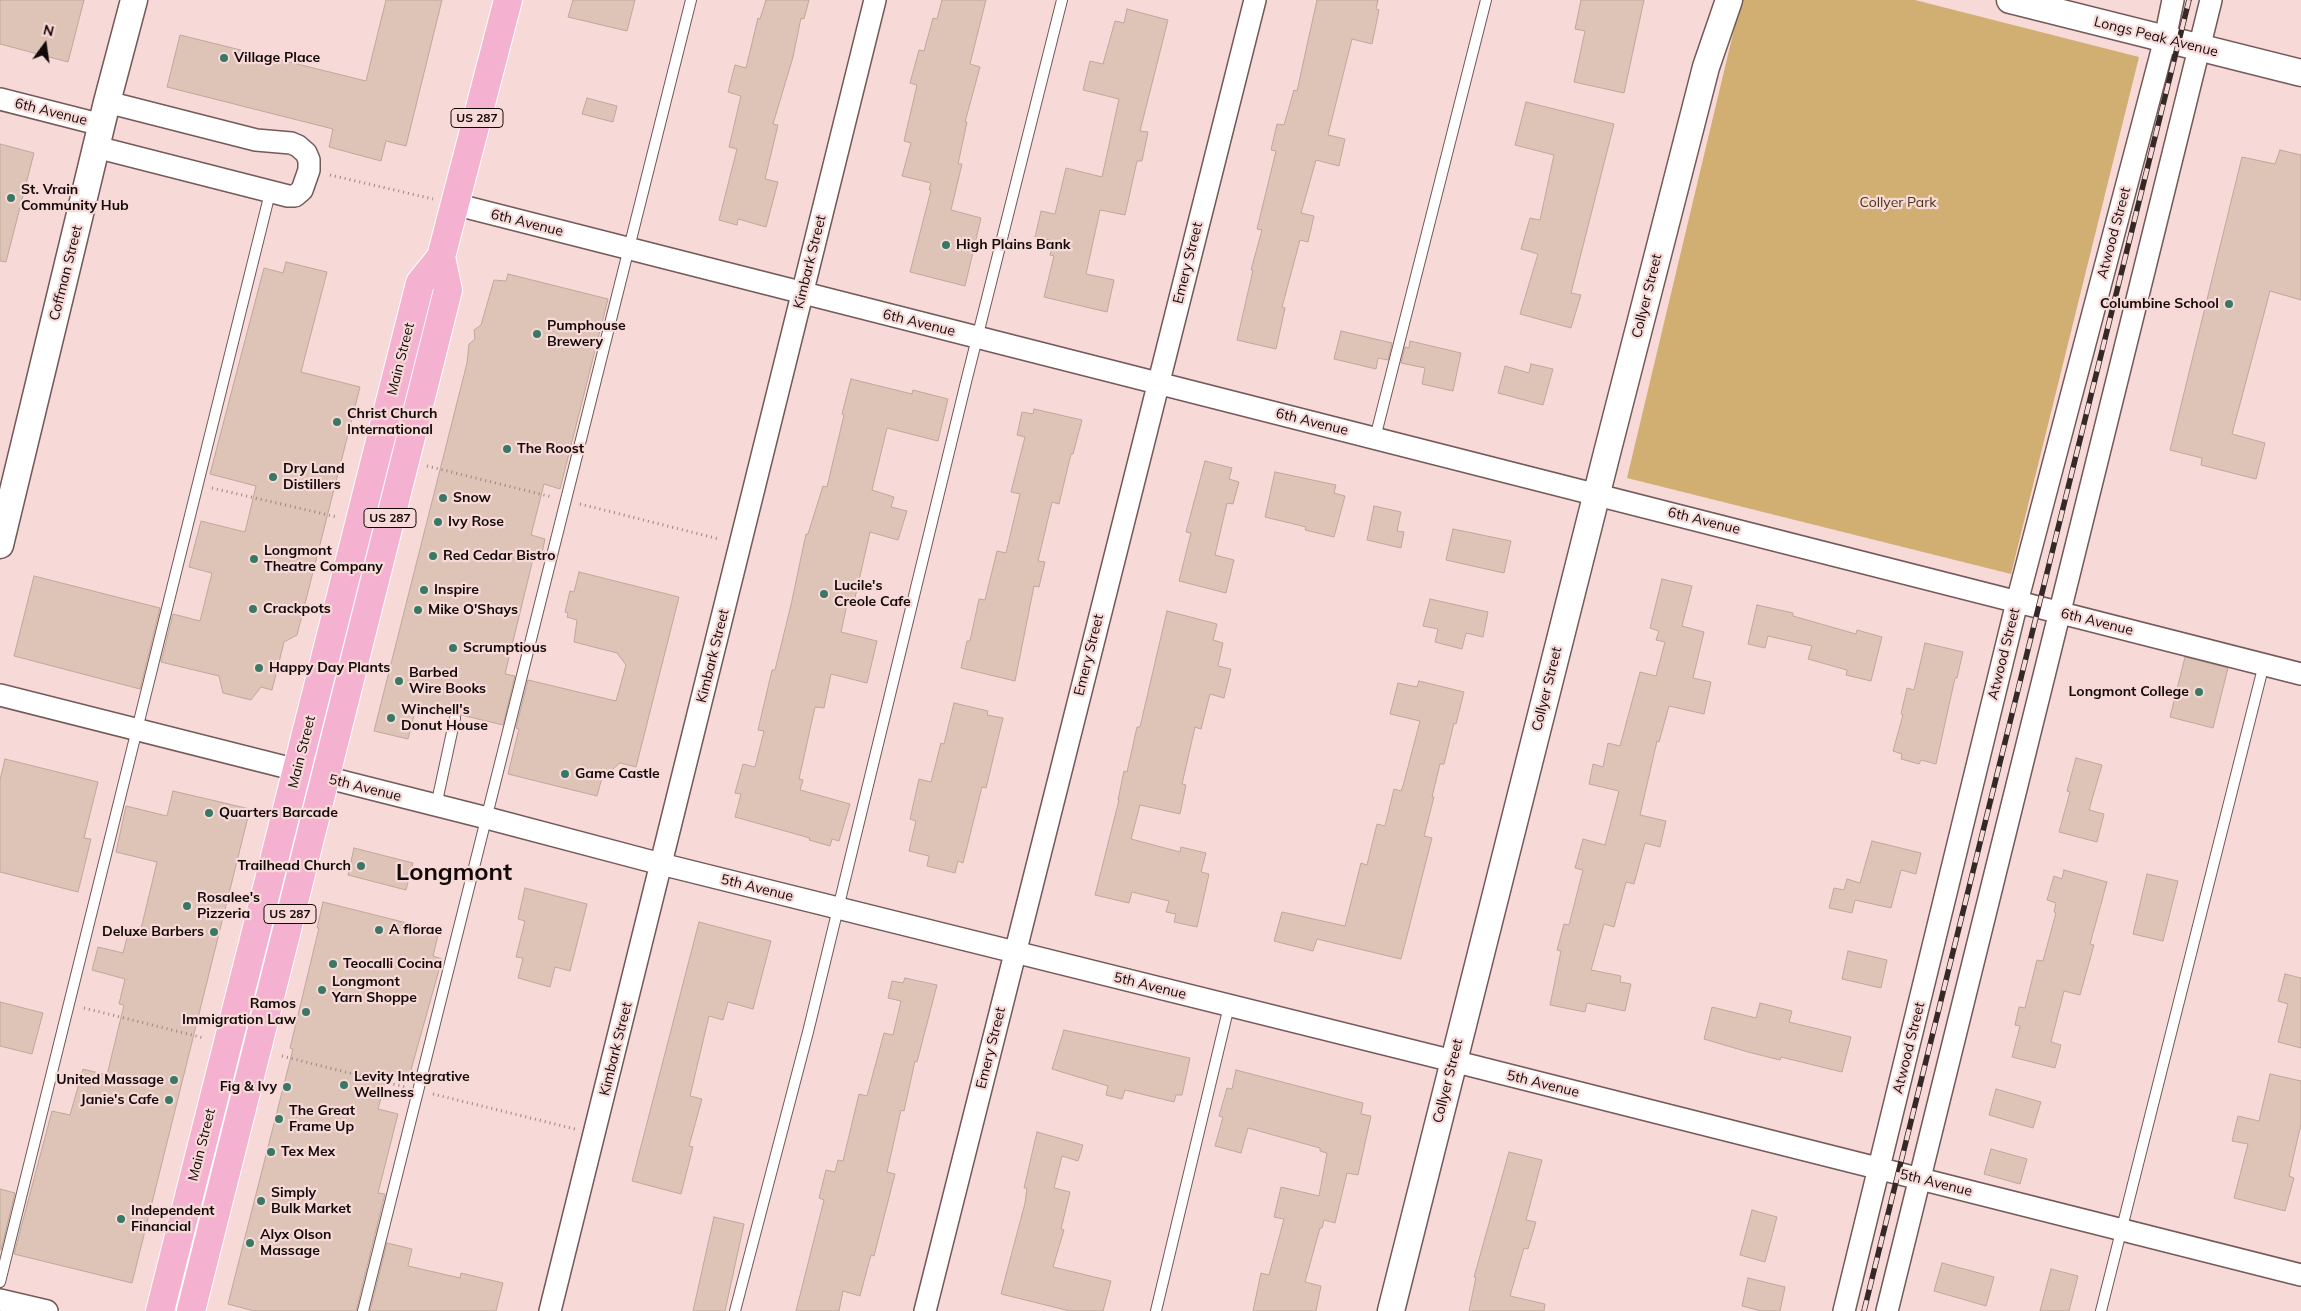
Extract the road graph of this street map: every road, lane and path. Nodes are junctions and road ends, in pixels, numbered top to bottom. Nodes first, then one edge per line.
1 (134, 0) edge
2 (508, 0) edge
3 (691, 0) edge
4 (875, 0) edge
5 (1062, 0) edge
6 (1255, 0) edge
7 (1486, 0) edge
8 (1718, 0) edge
9 (1729, 0) edge
10 (2010, 0) edge
11 (2173, 0) edge
12 (2211, 0) edge
13 (2165, 39) junction
14 (2198, 47) junction
15 (1706, 67) junction
16 (2301, 73) edge
17 (0, 100) edge
18 (102, 125) junction
19 (322, 174) dead end
20 (270, 193) junction
21 (454, 204) junction
22 (628, 249) junction
23 (440, 257) junction
24 (803, 293) junction
25 (977, 337) junction
26 (1158, 383) junction
27 (1375, 438) junction
28 (199, 485) junction
29 (1596, 493) junction
30 (345, 519) dead end
31 (0, 545) edge
32 (2017, 602) junction
33 (2058, 612) junction
34 (2264, 664) junction
35 (2301, 674) edge
36 (0, 696) edge
37 (455, 718) dead end
38 (137, 730) junction
39 (297, 771) junction
40 (324, 778) junction
41 (436, 806) junction
42 (487, 818) junction
43 (661, 864) junction
44 (837, 908) junction
45 (1014, 952) junction
46 (69, 1004) junction
47 (1229, 1006) junction
48 (206, 1039) dead end
49 (282, 1056) dead end
50 (1453, 1061) junction
51 (419, 1090) junction
52 (595, 1134) junction
53 (1880, 1169) junction
54 (1920, 1179) junction
55 (2122, 1230) junction
56 (2301, 1275) edge
57 (0, 1282) edge
58 (0, 1300) edge
59 (47, 1311) edge
60 (160, 1311) edge
61 (191, 1311) edge
62 (363, 1311) edge
63 (550, 1311) edge
64 (735, 1311) edge
65 (925, 1311) edge
66 (1156, 1311) edge
67 (1391, 1311) edge
68 (1844, 1311) edge
69 (1887, 1311) edge
70 (2101, 1311) edge

1 - 18 street, Coffman Street
2 - 21 highway, Main Street / US 287
3 - 22 lane
4 - 24 street, Kimbark Street
5 - 25 lane
6 - 26 street, Emery Street
7 - 27 lane
8 - 15 street, Collyer Street
9 - 15 street, Collyer Street
10 - 13 street, Longs Peak Avenue
11 - 13 street, Atwood Street
12 - 14 street
13 - 14 street, Longs Peak Avenue
13 - 32 street, Atwood Street
14 - 16 street, Longs Peak Avenue
14 - 33 street
15 - 29 street, Collyer Street
17 - 18 street, 6th Avenue
18 - 20 street, 6th Avenue
18 - 20 street, 6th Avenue
18 - 31 street, Coffman Street
19 - 21 path
20 - 28 lane
21 - 22 street, 6th Avenue
21 - 23 highway, Main Street / US 287
22 - 24 street, 6th Avenue
22 - 42 lane
23 - 39 highway, Main Street / US 287
23 - 40 highway, Main Street / US 287
24 - 25 street, 6th Avenue
24 - 43 street, Kimbark Street
25 - 26 street, 6th Avenue
25 - 44 lane
26 - 27 street, 6th Avenue
26 - 45 street, Emery Street
27 - 29 street, 6th Avenue
28 - 30 path
28 - 38 lane
29 - 32 street, 6th Avenue
29 - 50 street, Collyer Street
32 - 33 street, 6th Avenue
32 - 53 street, Atwood Street
33 - 34 street, 6th Avenue
33 - 54 street
34 - 35 street, 6th Avenue
34 - 55 lane
36 - 38 street, 5th Avenue
37 - 41 lane
38 - 39 street, 5th Avenue
38 - 46 lane
39 - 40 street, 5th Avenue
39 - 60 highway, Main Street / US 287
40 - 41 street, 5th Avenue
40 - 61 highway, Main Street / US 287
41 - 42 street, 5th Avenue
42 - 43 street, 5th Avenue
42 - 51 lane
43 - 44 street, 5th Avenue
43 - 52 street, Kimbark Street
44 - 45 street, 5th Avenue
44 - 64 lane
45 - 47 street, 5th Avenue
45 - 65 street, Emery Street
46 - 48 path
46 - 57 lane
47 - 50 street, 5th Avenue
47 - 66 lane
49 - 51 path
50 - 53 street, 5th Avenue
50 - 67 street, Collyer Street
51 - 52 path
51 - 62 lane
52 - 63 street, Kimbark Street
53 - 54 street, 5th Avenue
53 - 68 street, Atwood Street
54 - 55 street, 5th Avenue
54 - 69 street
55 - 56 street, 5th Avenue
55 - 70 lane
58 - 59 street

